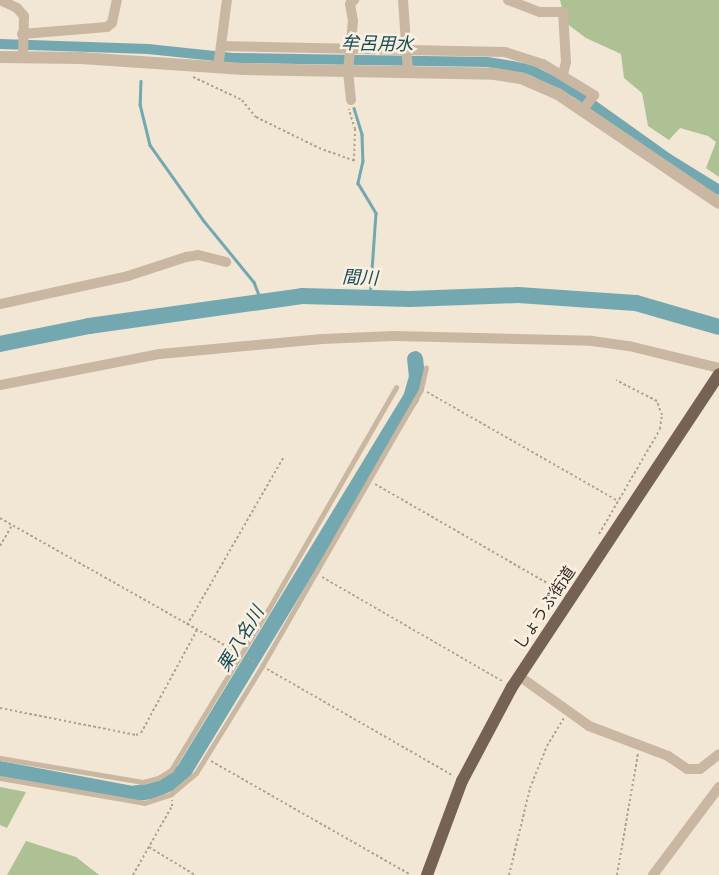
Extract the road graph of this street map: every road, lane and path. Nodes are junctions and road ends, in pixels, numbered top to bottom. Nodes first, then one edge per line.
1 (0, 0) edge
2 (117, 0) edge
3 (227, 0) edge
4 (354, 0) edge
5 (403, 0) edge
6 (508, 0) edge
7 (22, 45) junction
8 (221, 48) junction
9 (349, 52) junction
10 (407, 53) junction
11 (0, 57) edge
12 (219, 65) junction
13 (187, 66) junction
14 (348, 69) junction
15 (408, 69) junction
16 (563, 74) junction
17 (352, 100) joint
18 (586, 106) junction
19 (719, 203) edge
20 (226, 262) dead end
21 (0, 304) edge
22 (426, 368) dead end
23 (719, 368) edge
24 (719, 374) edge
25 (616, 380) dead end
26 (0, 385) edge
27 (396, 387) dead end
28 (421, 388) junction
29 (283, 458) dead end
30 (368, 480) junction
31 (618, 501) junction
32 (0, 518) edge
33 (12, 525) junction
34 (595, 540) dead end
35 (0, 546) edge
36 (313, 572) junction
37 (568, 592) junction
38 (187, 624) junction
39 (197, 630) junction
40 (241, 654) junction
41 (260, 665) junction
42 (516, 681) junction
43 (0, 708) edge
44 (568, 711) junction
45 (638, 743) junction
46 (719, 754) edge
47 (205, 757) junction
48 (0, 758) edge
49 (0, 778) edge
50 (462, 781) junction
51 (719, 787) edge
52 (171, 794) junction
53 (148, 847) junction
54 (133, 875) edge
55 (195, 875) edge
56 (411, 875) edge
57 (427, 875) edge
58 (509, 875) edge
59 (617, 875) edge
60 (653, 875) edge

1 - 7 street
2 - 7 street
3 - 8 street
4 - 9 street
5 - 10 street
6 - 16 street
7 - 11 street
7 - 13 street
8 - 9 street
8 - 12 street
9 - 10 street
9 - 14 street
10 - 15 street
10 - 16 street
12 - 13 street
12 - 14 street
13 - 17 path
14 - 15 street
14 - 17 street
15 - 18 street
16 - 18 street
18 - 19 street
20 - 21 street
22 - 28 lane
23 - 26 street
24 - 37 main road, しょうぶ街道
25 - 31 path
27 - 40 lane
28 - 30 lane
28 - 31 path
29 - 38 path
30 - 36 lane
30 - 37 path
31 - 34 path
32 - 33 path
33 - 35 path
33 - 38 path
36 - 41 lane
36 - 42 path
37 - 42 main road, しょうぶ街道
38 - 39 path
39 - 40 path
39 - 43 path
40 - 41 path
40 - 48 lane
41 - 47 lane
41 - 50 path
42 - 44 street
42 - 50 main road, しょうぶ街道
44 - 45 street
44 - 58 path
45 - 46 street
45 - 59 path
47 - 52 lane
47 - 56 path
49 - 52 lane
50 - 57 main road, しょうぶ街道
51 - 60 street
52 - 53 path
53 - 54 path
53 - 55 path

